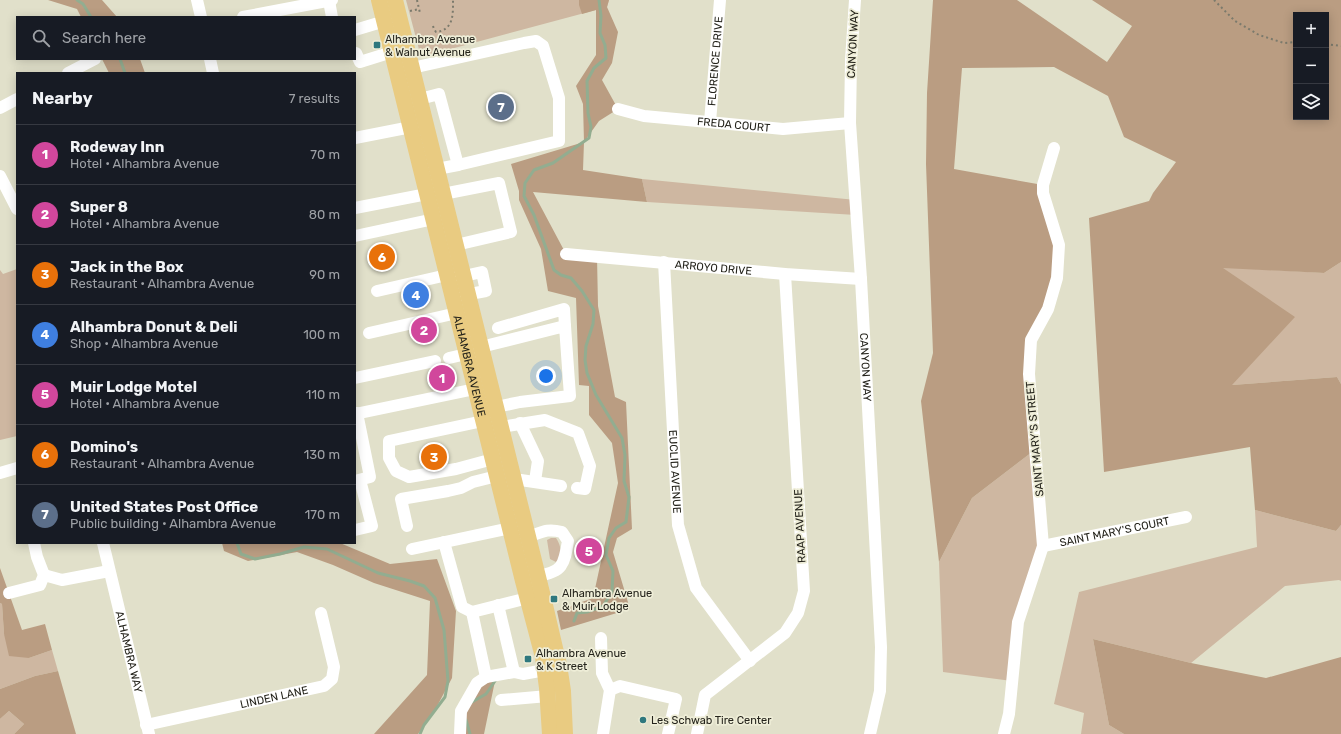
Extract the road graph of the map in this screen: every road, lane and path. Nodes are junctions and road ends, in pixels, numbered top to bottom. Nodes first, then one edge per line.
1 (197, 0) edge
2 (331, 0) edge
3 (380, 0) edge
4 (396, 0) edge
5 (417, 0) edge
6 (453, 0) edge
7 (720, 0) edge
8 (855, 0) edge
9 (1214, 0) edge
10 (290, 3) edge
11 (419, 10) junction
12 (407, 12) dead end
13 (420, 13) dead end
14 (201, 16) edge
15 (246, 16) edge
16 (332, 16) edge
17 (385, 21) junction
18 (433, 26) dead end
19 (356, 30) edge
20 (1293, 42) edge
21 (1329, 44) edge
22 (1341, 46) edge
23 (392, 52) junction
24 (356, 53) dead end
25 (93, 60) edge
26 (210, 60) edge
27 (412, 68) junction
28 (70, 72) edge
29 (213, 72) edge
30 (420, 99) junction
31 (16, 100) edge
32 (0, 108) edge
33 (618, 109) dead end
34 (710, 122) junction
35 (850, 123) junction
36 (411, 127) junction
37 (356, 138) edge
38 (1054, 148) dead end
39 (458, 165) junction
40 (437, 169) junction
41 (0, 176) edge
42 (427, 194) junction
43 (443, 194) junction
44 (16, 207) edge
45 (356, 208) edge
46 (434, 219) junction
47 (356, 236) edge
48 (456, 245) junction
49 (566, 254) dead end
50 (664, 262) junction
51 (785, 274) junction
52 (448, 275) junction
53 (464, 276) junction
54 (861, 279) junction
55 (377, 291) dead end
56 (460, 296) junction
57 (457, 313) junction
58 (565, 326) junction
59 (498, 328) dead end
60 (369, 333) dead end
61 (476, 350) junction
62 (449, 358) dead end
63 (435, 361) dead end
64 (356, 378) edge
65 (475, 388) junction
66 (496, 407) junction
67 (356, 413) edge
68 (483, 421) junction
69 (520, 423) junction
70 (501, 427) junction
71 (493, 459) junction
72 (16, 468) edge
73 (0, 473) edge
74 (497, 476) junction
75 (514, 479) junction
76 (358, 480) edge
77 (535, 481) junction
78 (561, 486) dead end
79 (577, 488) dead end
80 (1186, 517) dead end
81 (407, 526) dead end
82 (510, 528) junction
83 (356, 530) edge
84 (528, 537) junction
85 (444, 542) junction
86 (34, 544) edge
87 (106, 544) edge
88 (1044, 546) junction
89 (412, 549) dead end
90 (109, 571) junction
91 (44, 575) junction
92 (537, 576) junction
93 (9, 594) dead end
94 (528, 598) junction
95 (498, 606) junction
96 (472, 612) junction
97 (321, 613) dead end
98 (601, 638) dead end
99 (750, 661) junction
100 (546, 670) junction
101 (514, 672) junction
102 (486, 677) junction
103 (610, 690) junction
104 (548, 696) junction
105 (501, 700) dead end
106 (147, 729) edge
107 (460, 734) edge
108 (550, 734) edge
109 (565, 734) edge
110 (603, 734) edge
111 (668, 734) edge
112 (697, 734) edge
113 (870, 734) edge
114 (1004, 734) edge

1 - 14 street
2 - 10 street
2 - 16 street
3 - 17 main road, ALHAMBRA AVENUE
4 - 27 main road, ALHAMBRA AVENUE
5 - 11 path
6 - 18 path
7 - 34 street, FLORENCE DRIVE
8 - 35 street, CANYON WAY
9 - 20 path
10 - 15 street
11 - 12 path
11 - 13 path
17 - 19 street
17 - 23 main road, ALHAMBRA AVENUE
21 - 22 path
23 - 24 street
23 - 36 main road, ALHAMBRA AVENUE
25 - 28 street
26 - 29 street
27 - 30 main road, ALHAMBRA AVENUE
27 - 39 street
30 - 39 street
30 - 40 main road, ALHAMBRA AVENUE
31 - 32 street
33 - 34 street, FREDA COURT
34 - 35 street, FREDA COURT
35 - 54 street, CANYON WAY
36 - 37 street
36 - 42 main road, ALHAMBRA AVENUE
38 - 88 street, SAINT MARY'S STREET
39 - 40 street
40 - 43 main road, ALHAMBRA AVENUE
41 - 44 street
42 - 45 street
42 - 46 main road, ALHAMBRA AVENUE
43 - 48 main road, ALHAMBRA AVENUE
43 - 48 street
46 - 47 street
46 - 52 main road, ALHAMBRA AVENUE
48 - 53 main road, ALHAMBRA AVENUE
49 - 50 street, ARROYO DRIVE
50 - 51 street, ARROYO DRIVE
50 - 99 street, EUCLID AVENUE
51 - 54 street, ARROYO DRIVE
51 - 99 street, RAAP AVENUE
52 - 53 street
52 - 55 street
52 - 56 main road, ALHAMBRA AVENUE
53 - 56 main road, ALHAMBRA AVENUE
54 - 113 street, CANYON WAY
56 - 57 main road, ALHAMBRA AVENUE
56 - 61 main road, ALHAMBRA AVENUE
57 - 60 street
57 - 61 main road, ALHAMBRA AVENUE
58 - 59 street
58 - 61 street
58 - 66 street
61 - 62 street
61 - 65 main road, ALHAMBRA AVENUE
61 - 66 main road, ALHAMBRA AVENUE
63 - 64 street
65 - 67 street
65 - 68 main road, ALHAMBRA AVENUE
66 - 70 main road, ALHAMBRA AVENUE
67 - 76 street
68 - 71 main road, ALHAMBRA AVENUE
68 - 71 street
69 - 70 street
69 - 77 street
69 - 79 street
70 - 75 main road, ALHAMBRA AVENUE
71 - 74 main road, ALHAMBRA AVENUE
72 - 73 street
74 - 81 street
74 - 82 main road, ALHAMBRA AVENUE
75 - 77 street
75 - 84 main road, ALHAMBRA AVENUE
76 - 83 street
77 - 78 street
80 - 88 street, SAINT MARY'S COURT
82 - 85 street
82 - 94 main road, ALHAMBRA AVENUE
84 - 92 main road, ALHAMBRA AVENUE
84 - 92 street
85 - 89 street
85 - 96 street
86 - 91 street
87 - 90 street, ALHAMBRA WAY
88 - 114 street, SAINT MARY'S STREET
90 - 91 street
90 - 106 street, ALHAMBRA WAY
91 - 93 street
92 - 109 main road, ALHAMBRA AVENUE
94 - 95 street
94 - 100 main road, ALHAMBRA AVENUE
95 - 96 street
95 - 101 street
96 - 102 street
97 - 106 street, LINDEN LANE
98 - 103 street
99 - 112 street, RAAP AVENUE
100 - 101 street
100 - 104 main road, ALHAMBRA AVENUE
101 - 102 street
102 - 107 street
103 - 110 street
103 - 111 street
104 - 105 street
104 - 108 main road, ALHAMBRA AVENUE

